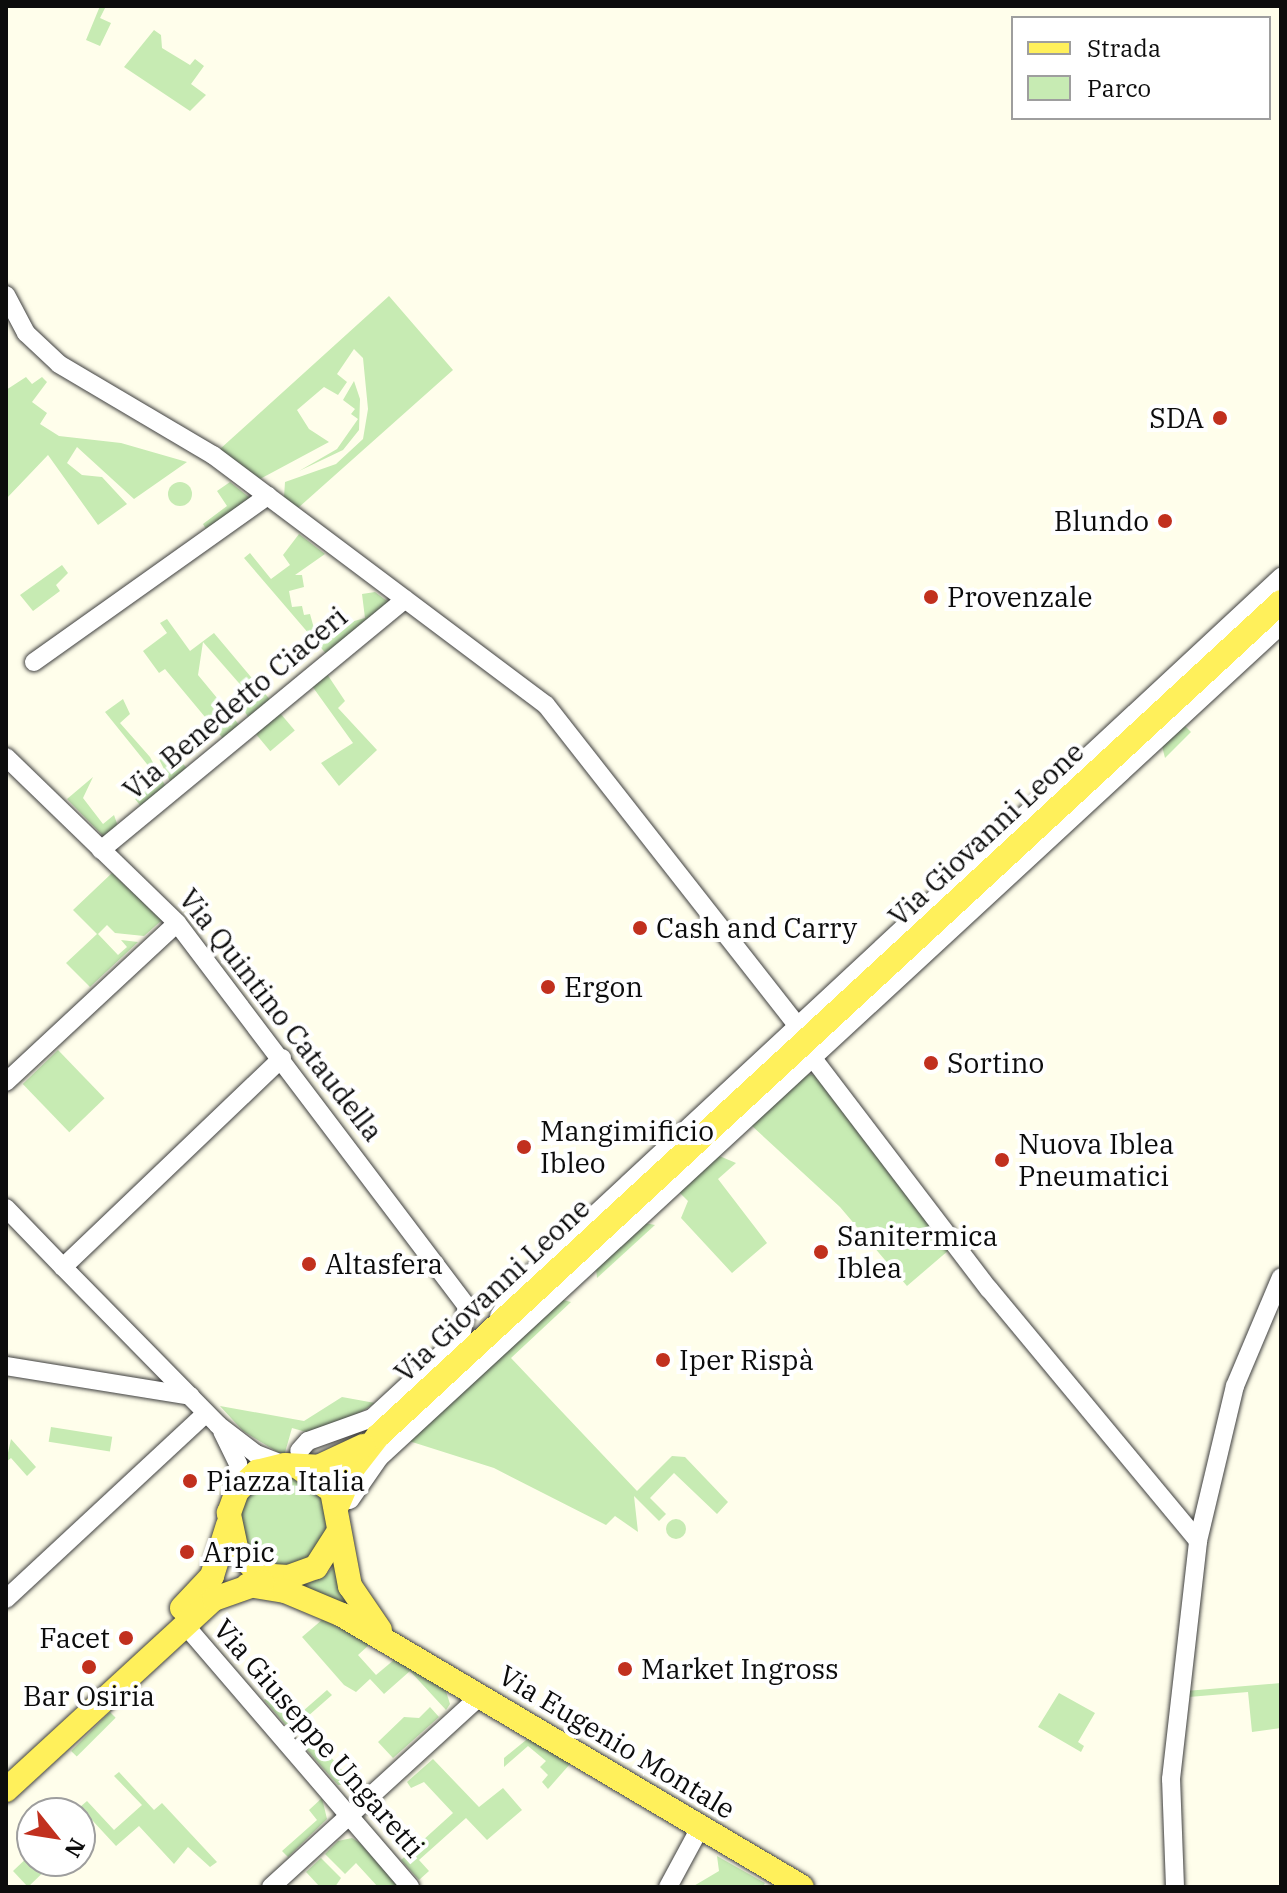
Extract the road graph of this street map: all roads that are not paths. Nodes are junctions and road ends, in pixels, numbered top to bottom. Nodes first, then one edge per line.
1 (6, 295) edge
2 (268, 496) junction
3 (1281, 577) edge
4 (405, 599) junction
5 (1281, 602) edge
6 (1281, 625) edge
7 (34, 662) dead end
8 (6, 758) edge
9 (101, 850) junction
10 (177, 923) junction
11 (797, 1025) junction
12 (812, 1057) junction
13 (282, 1058) junction
14 (6, 1082) edge
15 (6, 1208) edge
16 (63, 1267) junction
17 (1281, 1277) edge
18 (491, 1332) junction
19 (6, 1366) edge
20 (191, 1396) junction
21 (212, 1419) junction
22 (378, 1436) junction
23 (294, 1461) junction
24 (237, 1491) junction
25 (339, 1520) junction
26 (228, 1525) junction
27 (1198, 1541) junction
28 (270, 1581) junction
29 (6, 1599) edge
30 (185, 1625) junction
31 (401, 1648) junction
32 (481, 1695) junction
33 (6, 1771) edge
34 (6, 1790) edge
35 (347, 1815) junction
36 (701, 1826) junction
37 (271, 1887) edge
38 (410, 1887) edge
39 (668, 1887) edge
40 (802, 1887) edge
41 (1175, 1887) edge

1 - 2 street
2 - 4 street
2 - 7 street
3 - 11 street
4 - 9 street, Via Benedetto Ciaceri
4 - 11 street
5 - 18 main road, Via Giovanni Leone
6 - 12 street
8 - 9 street, Via Quintino Cataudella
9 - 10 street, Via Quintino Cataudella
10 - 13 street, Via Quintino Cataudella
10 - 14 street
11 - 18 street
12 - 25 street
12 - 27 street
13 - 16 street
13 - 23 street, Via Quintino Cataudella
15 - 16 street
16 - 20 street
17 - 27 street
18 - 22 main road, Via Giovanni Leone
19 - 20 street
20 - 21 street
21 - 23 street
21 - 24 street
21 - 29 street
22 - 23 main road
22 - 25 main road
23 - 24 main road
23 - 25 main road
24 - 26 main road
25 - 28 main road
25 - 31 main road
26 - 28 main road
26 - 33 main road
27 - 41 street
28 - 30 main road
28 - 31 main road
30 - 34 main road
30 - 35 street, Via Giuseppe Ungaretti
31 - 32 main road, Via Eugenio Montale
32 - 35 street
32 - 36 main road, Via Eugenio Montale
35 - 37 street
35 - 38 street, Via Giuseppe Ungaretti
36 - 39 street
36 - 40 main road, Via Eugenio Montale

